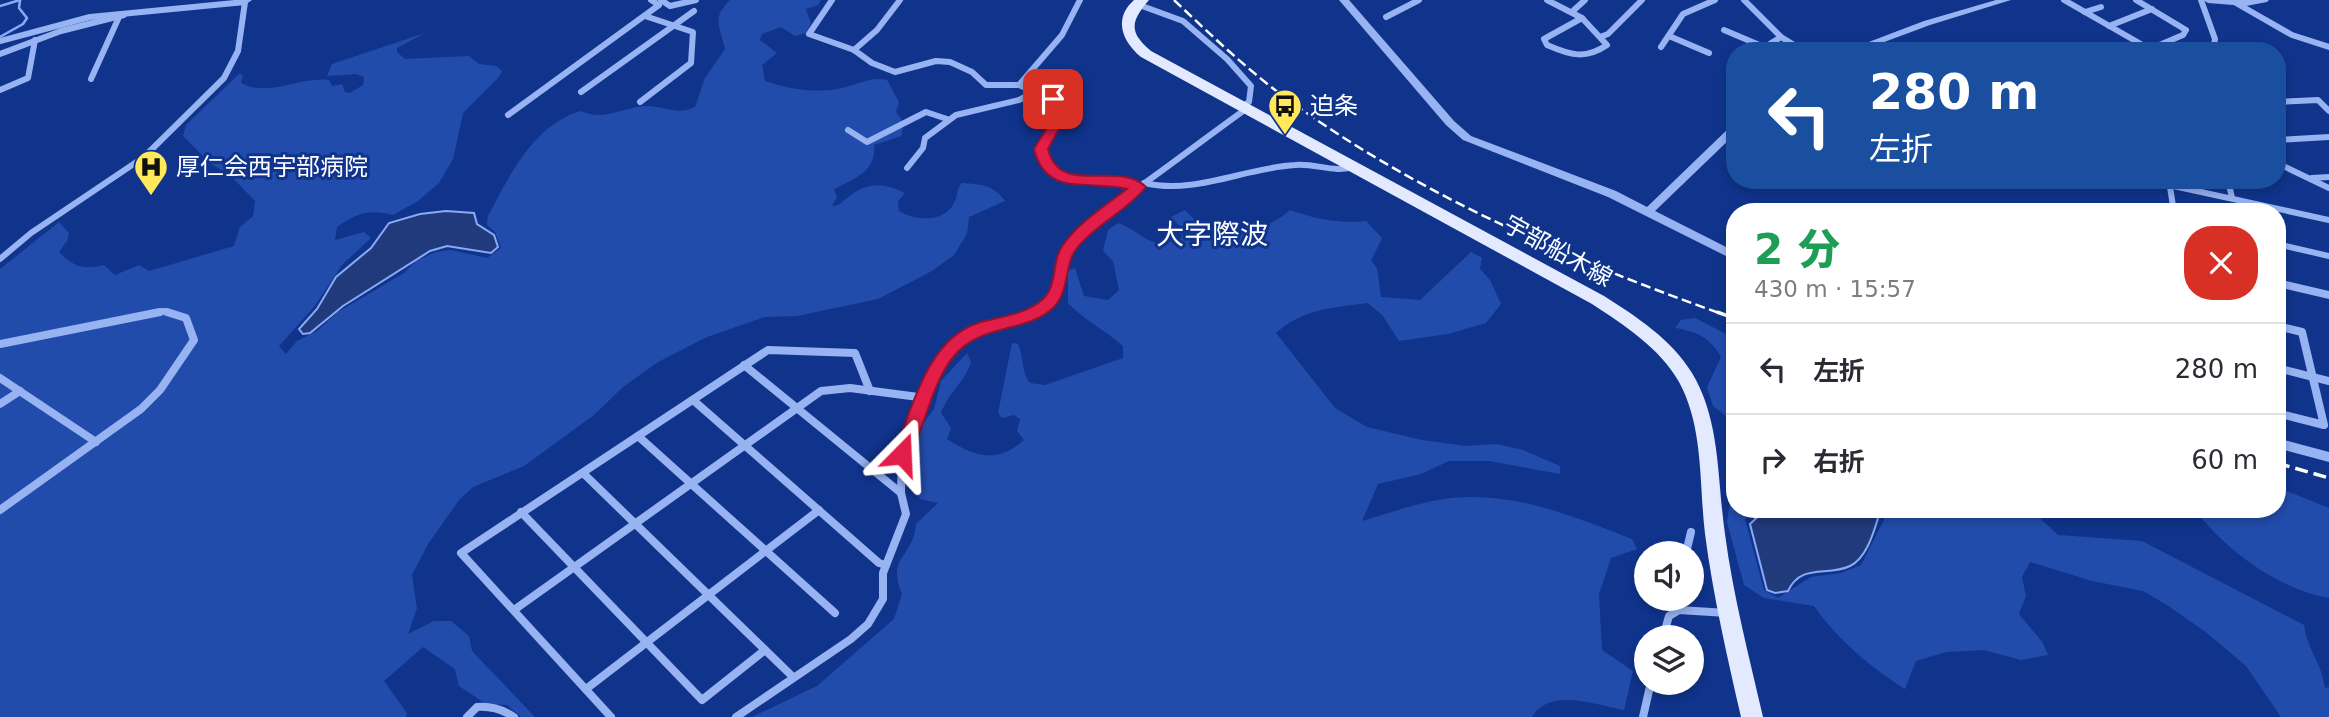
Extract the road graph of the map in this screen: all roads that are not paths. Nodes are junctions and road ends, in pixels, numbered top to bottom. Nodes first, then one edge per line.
1 (652, 0) edge
2 (661, 0) edge
3 (696, 0) edge
4 (832, 0) edge
5 (900, 0) edge
6 (1080, 0) edge
7 (1344, 0) edge
8 (1419, 0) edge
9 (1547, 0) edge
10 (1586, 0) edge
11 (1642, 0) edge
12 (1716, 0) edge
13 (1744, 0) edge
14 (2006, 0) edge
15 (2064, 0) edge
16 (2136, 0) edge
17 (2201, 0) edge
18 (2208, 0) edge
19 (2264, 0) edge
20 (246, 1) edge
21 (1142, 3) edge
22 (2235, 3) junction
23 (2101, 6) dead end
24 (2152, 9) junction
25 (134, 10) junction
26 (1574, 10) junction
27 (694, 11) dead end
28 (2085, 12) junction
29 (645, 16) junction
30 (119, 17) junction
31 (1387, 17) dead end
32 (1583, 18) junction
33 (673, 26) junction
34 (2109, 26) junction
35 (1724, 30) dead end
36 (1669, 36) junction
37 (1600, 37) junction
38 (1781, 37) junction
39 (35, 40) junction
40 (0, 41) edge
41 (1748, 42) edge
42 (1773, 42) edge
43 (1789, 42) edge
44 (1875, 42) edge
45 (2138, 42) edge
46 (2169, 42) edge
47 (2214, 42) edge
48 (1661, 47) dead end
49 (2329, 47) edge
50 (854, 50) junction
51 (1709, 53) dead end
52 (0, 54) edge
53 (92, 79) dead end
54 (1019, 85) junction
55 (0, 90) edge
56 (1036, 91) junction
57 (581, 92) dead end
58 (640, 102) dead end
59 (2286, 102) edge
60 (1243, 108) junction
61 (2329, 111) edge
62 (508, 115) dead end
63 (947, 119) junction
64 (848, 130) dead end
65 (1726, 137) edge
66 (2329, 137) edge
67 (2286, 139) edge
68 (1354, 167) junction
69 (2286, 167) edge
70 (907, 168) dead end
71 (2329, 177) edge
72 (2312, 178) junction
73 (1142, 185) junction
74 (2329, 188) edge
75 (2197, 189) edge
76 (2230, 189) edge
77 (2232, 198) junction
78 (2254, 203) edge
79 (2286, 210) edge
80 (1647, 213) junction
81 (2329, 220) edge
82 (2286, 246) edge
83 (1726, 252) edge
84 (2329, 256) edge
85 (0, 259) edge
86 (2286, 285) edge
87 (2329, 295) edge
88 (2286, 328) edge
89 (0, 344) edge
90 (744, 365) junction
91 (2286, 370) edge
92 (0, 377) edge
93 (2312, 377) junction
94 (2329, 381) edge
95 (20, 391) junction
96 (870, 391) junction
97 (926, 398) junction
98 (693, 400) junction
99 (0, 404) edge
100 (796, 409) junction
101 (2286, 415) edge
102 (638, 436) junction
103 (96, 442) junction
104 (745, 445) junction
105 (2286, 445) edge
106 (2329, 457) edge
107 (583, 472) junction
108 (689, 484) junction
109 (901, 493) junction
110 (0, 510) edge
111 (819, 510) junction
112 (521, 512) junction
113 (635, 523) junction
114 (1692, 532) dead end
115 (1689, 541) edge
116 (765, 552) junction
117 (886, 565) junction
118 (575, 566) junction
119 (709, 595) junction
120 (514, 610) junction
121 (1677, 611) edge
122 (1691, 611) edge
123 (835, 613) dead end
124 (1728, 614) junction
125 (1666, 625) edge
126 (647, 641) junction
127 (765, 650) junction
128 (793, 677) junction
129 (586, 689) junction
130 (1648, 695) edge
131 (467, 717) edge
132 (514, 717) edge
133 (611, 717) edge
134 (736, 717) edge
135 (1643, 717) edge
136 (1752, 717) edge

1 - 29 street
2 - 3 street
4 - 50 street
5 - 50 street
6 - 54 street
7 - 80 street
8 - 31 street
9 - 26 street
10 - 26 street
11 - 37 street
12 - 36 street
13 - 38 street
14 - 44 street
15 - 28 street
16 - 24 street
17 - 47 street
18 - 22 street
19 - 22 street
20 - 25 street
20 - 85 street
21 - 60 street
21 - 60 main road, 宇部船木線
22 - 49 street
23 - 28 street
24 - 34 street
24 - 46 street
25 - 30 street
25 - 40 street
26 - 32 street
27 - 33 street
28 - 34 street
29 - 33 street
29 - 62 street
30 - 39 street
30 - 53 street
32 - 37 street
32 - 37 street
33 - 57 street
33 - 58 street
34 - 45 street
35 - 41 street
36 - 48 street
36 - 51 street
38 - 42 street
38 - 43 street
39 - 52 street
39 - 55 street
50 - 54 street
54 - 56 street
56 - 63 street
56 - 73 street
59 - 61 street
60 - 68 main road, 宇部船木線
60 - 73 street
63 - 64 street
63 - 70 street
65 - 80 street
66 - 67 street
68 - 73 street
68 - 124 main road, 宇部船木線
69 - 72 street
71 - 72 street
72 - 74 street
73 - 97 street
75 - 77 street
76 - 77 street
77 - 78 street
79 - 81 street
80 - 83 street
82 - 84 street
86 - 87 street
88 - 93 street
89 - 103 street
90 - 96 street
90 - 98 street
90 - 100 street
91 - 93 street
92 - 95 street
93 - 94 street
93 - 101 street
95 - 99 street
95 - 103 street
96 - 97 street
96 - 100 street
97 - 109 street
98 - 102 street
98 - 104 street
100 - 104 street
100 - 109 street
102 - 107 street
102 - 108 street
103 - 110 street
104 - 108 street
104 - 111 street
105 - 106 street
107 - 112 street
107 - 113 street
108 - 113 street
108 - 116 street
109 - 117 street
111 - 116 street
111 - 117 street
112 - 118 street
112 - 120 street
113 - 118 street
113 - 119 street
114 - 115 street
116 - 119 street
116 - 123 street
117 - 128 street
118 - 120 street
118 - 126 street
119 - 126 street
119 - 127 street
120 - 129 street
121 - 125 street
122 - 124 street
124 - 136 main road, 宇部船木線
126 - 127 street
126 - 129 street
127 - 128 street
128 - 134 street
129 - 133 street
130 - 135 street
131 - 132 street

